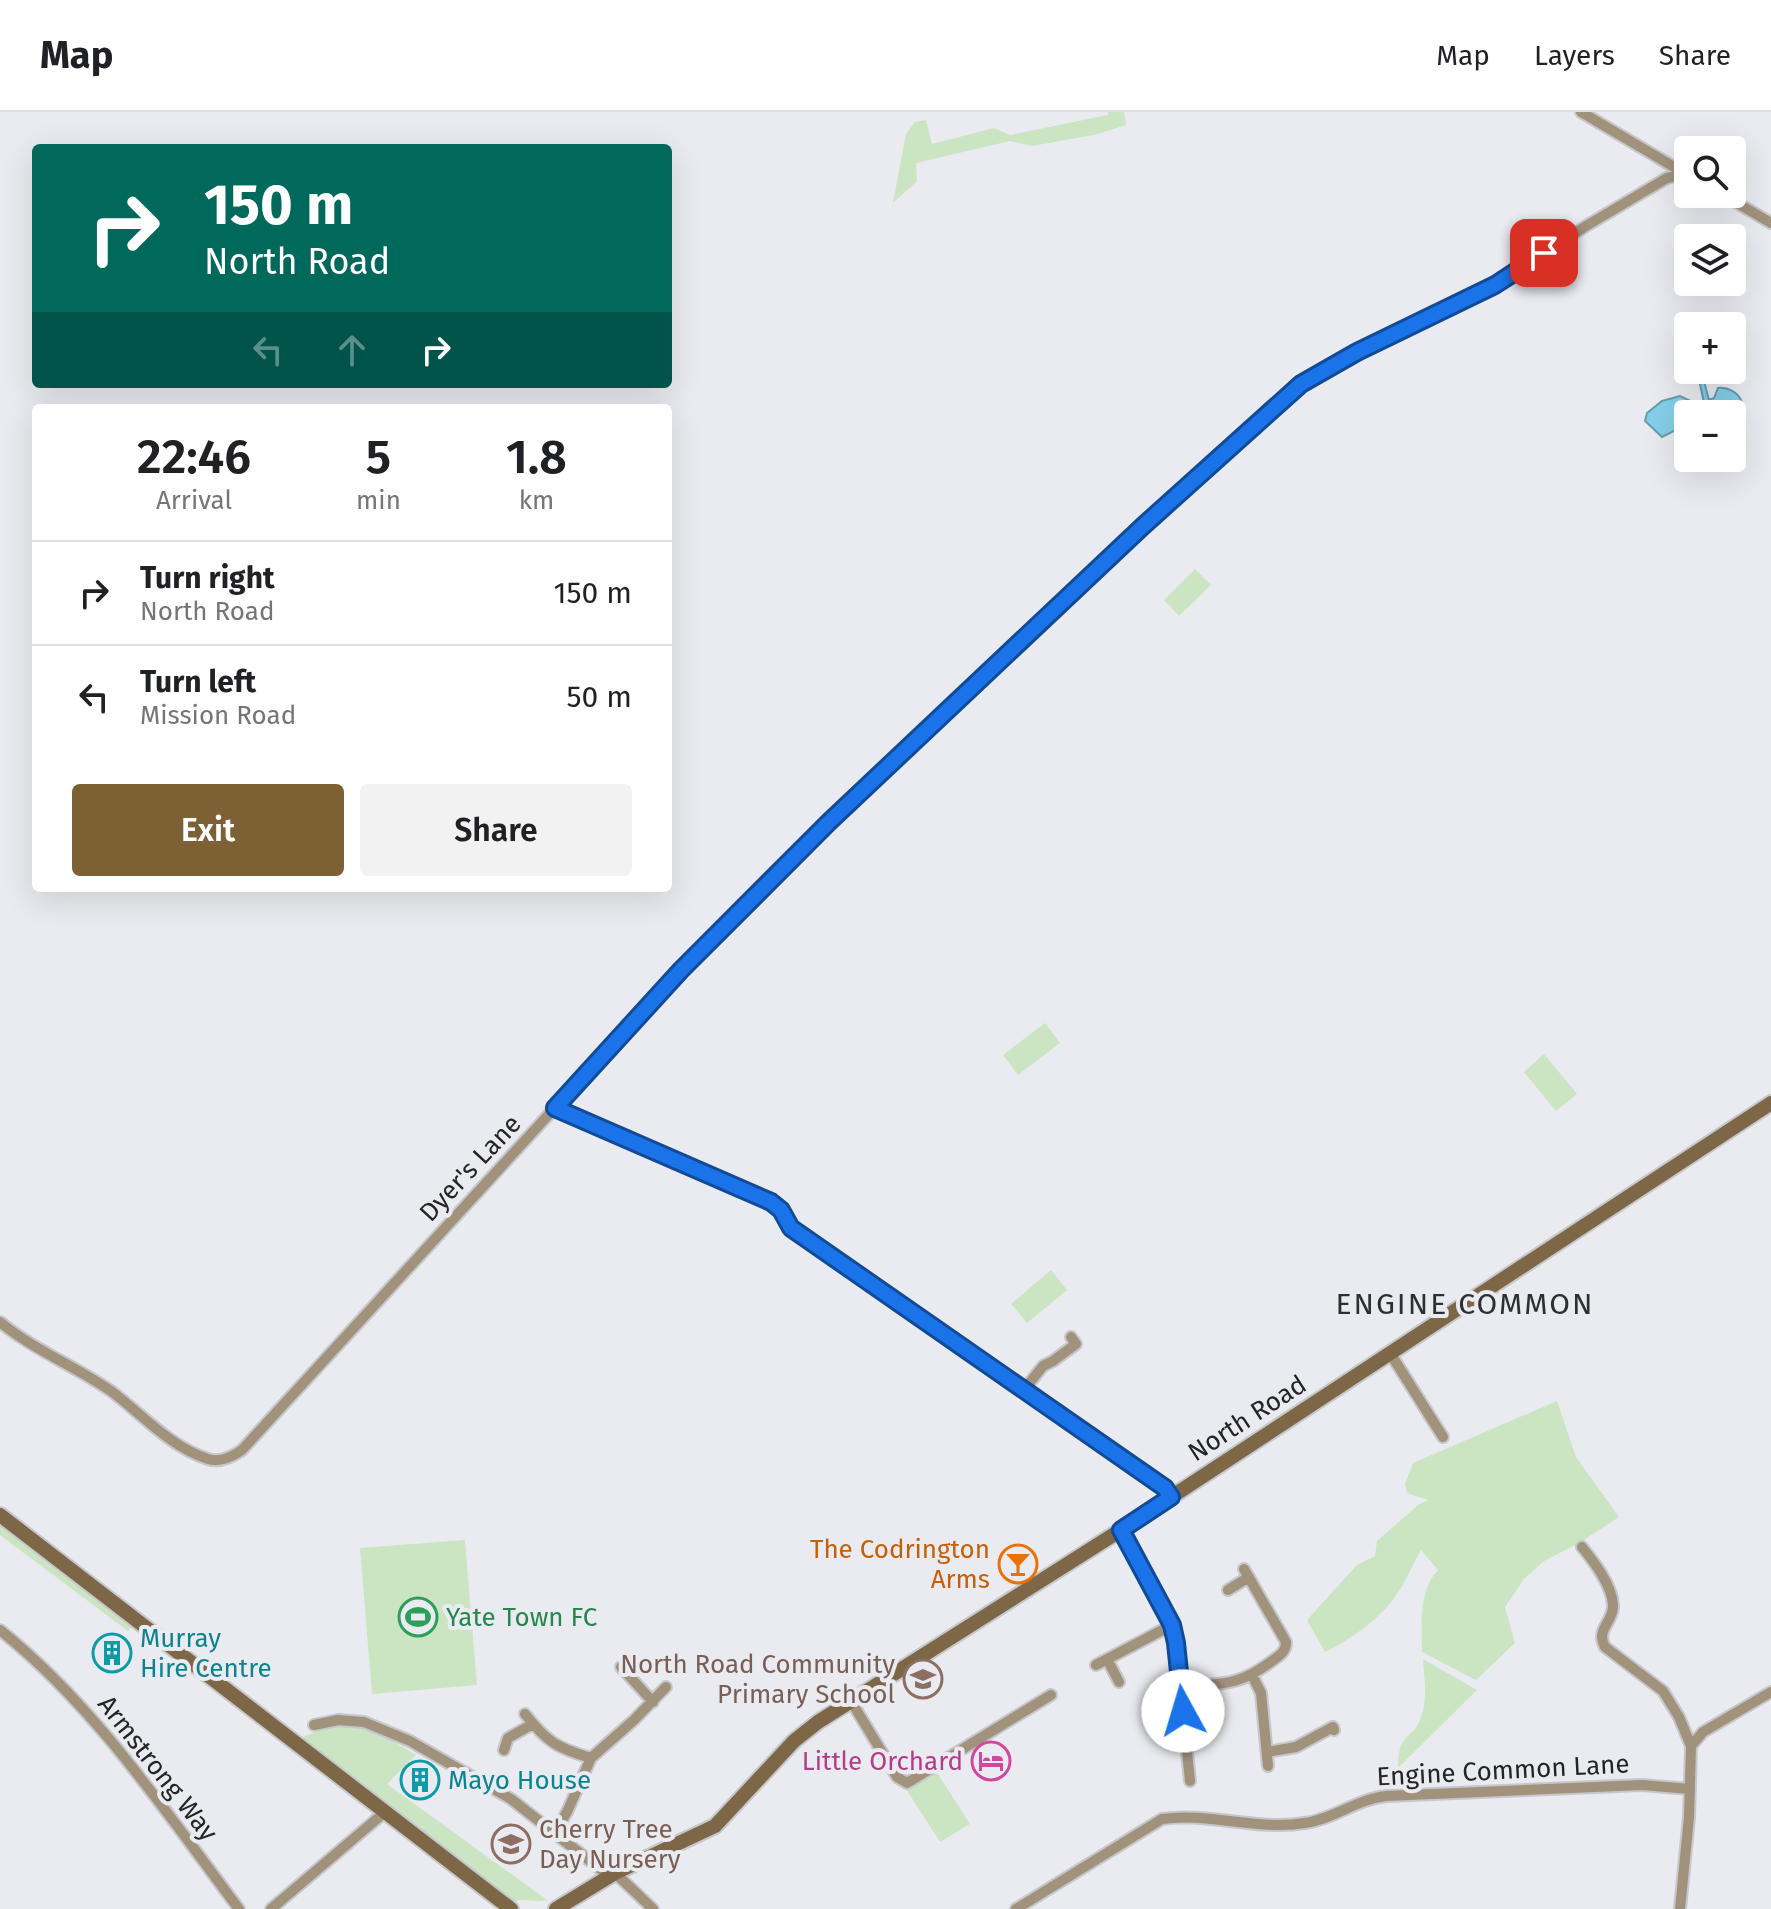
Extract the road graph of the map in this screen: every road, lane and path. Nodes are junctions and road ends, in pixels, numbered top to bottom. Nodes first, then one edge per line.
1 (1581, 112) edge
2 (1672, 167) joint
3 (1674, 177) edge
4 (1667, 178) junction
5 (1746, 208) edge
6 (1771, 223) edge
7 (1771, 1103) edge
8 (555, 1108) junction
9 (0, 1322) edge
10 (1071, 1337) dead end
11 (1390, 1353) junction
12 (1024, 1390) junction
13 (1443, 1437) dead end
14 (1171, 1497) junction
15 (0, 1515) edge
16 (1121, 1530) junction
17 (1582, 1547) dead end
18 (1228, 1590) dead end
19 (1172, 1625) junction
20 (0, 1630) edge
21 (1107, 1659) junction
22 (1096, 1665) dead end
23 (621, 1667) dead end
24 (1252, 1675) junction
25 (1119, 1682) dead end
26 (666, 1687) dead end
27 (1181, 1687) junction
28 (1771, 1692) edge
29 (1051, 1695) dead end
30 (851, 1701) junction
31 (653, 1702) junction
32 (525, 1714) dead end
33 (533, 1724) junction
34 (314, 1725) dead end
35 (1334, 1730) dead end
36 (1691, 1746) junction
37 (504, 1750) dead end
38 (1267, 1752) junction
39 (591, 1758) junction
40 (1268, 1766) dead end
41 (1190, 1781) dead end
42 (1690, 1789) junction
43 (385, 1812) junction
44 (555, 1832) junction
45 (612, 1874) junction
46 (239, 1909) edge
47 (271, 1909) edge
48 (511, 1909) edge
49 (556, 1909) edge
50 (653, 1909) edge
51 (1016, 1909) edge
52 (1680, 1909) edge

1 - 2 street
2 - 4 street
3 - 4 street, Dyer's Lane
4 - 8 street, Dyer's Lane
5 - 6 street
7 - 11 street, North Road
8 - 9 street, Dyer's Lane
8 - 12 street
10 - 12 street
11 - 13 street
11 - 14 street, North Road
12 - 14 street
14 - 16 street, North Road
15 - 43 street
16 - 19 street
16 - 30 street, North Road
17 - 36 street
18 - 24 street
19 - 21 street
19 - 27 street
20 - 46 street, Armstrong Way
21 - 22 street
21 - 25 street
23 - 31 street
24 - 27 street
24 - 38 street
26 - 31 street
27 - 41 street
28 - 36 street
29 - 30 street
30 - 45 street, North Road
31 - 39 street
32 - 33 street
33 - 37 street
33 - 39 street
34 - 44 street
35 - 38 street
36 - 42 street
38 - 40 street
39 - 44 street
42 - 51 street, Engine Common Lane
42 - 52 street
43 - 47 street
43 - 48 street
44 - 45 street
45 - 49 street, North Road
45 - 50 street

